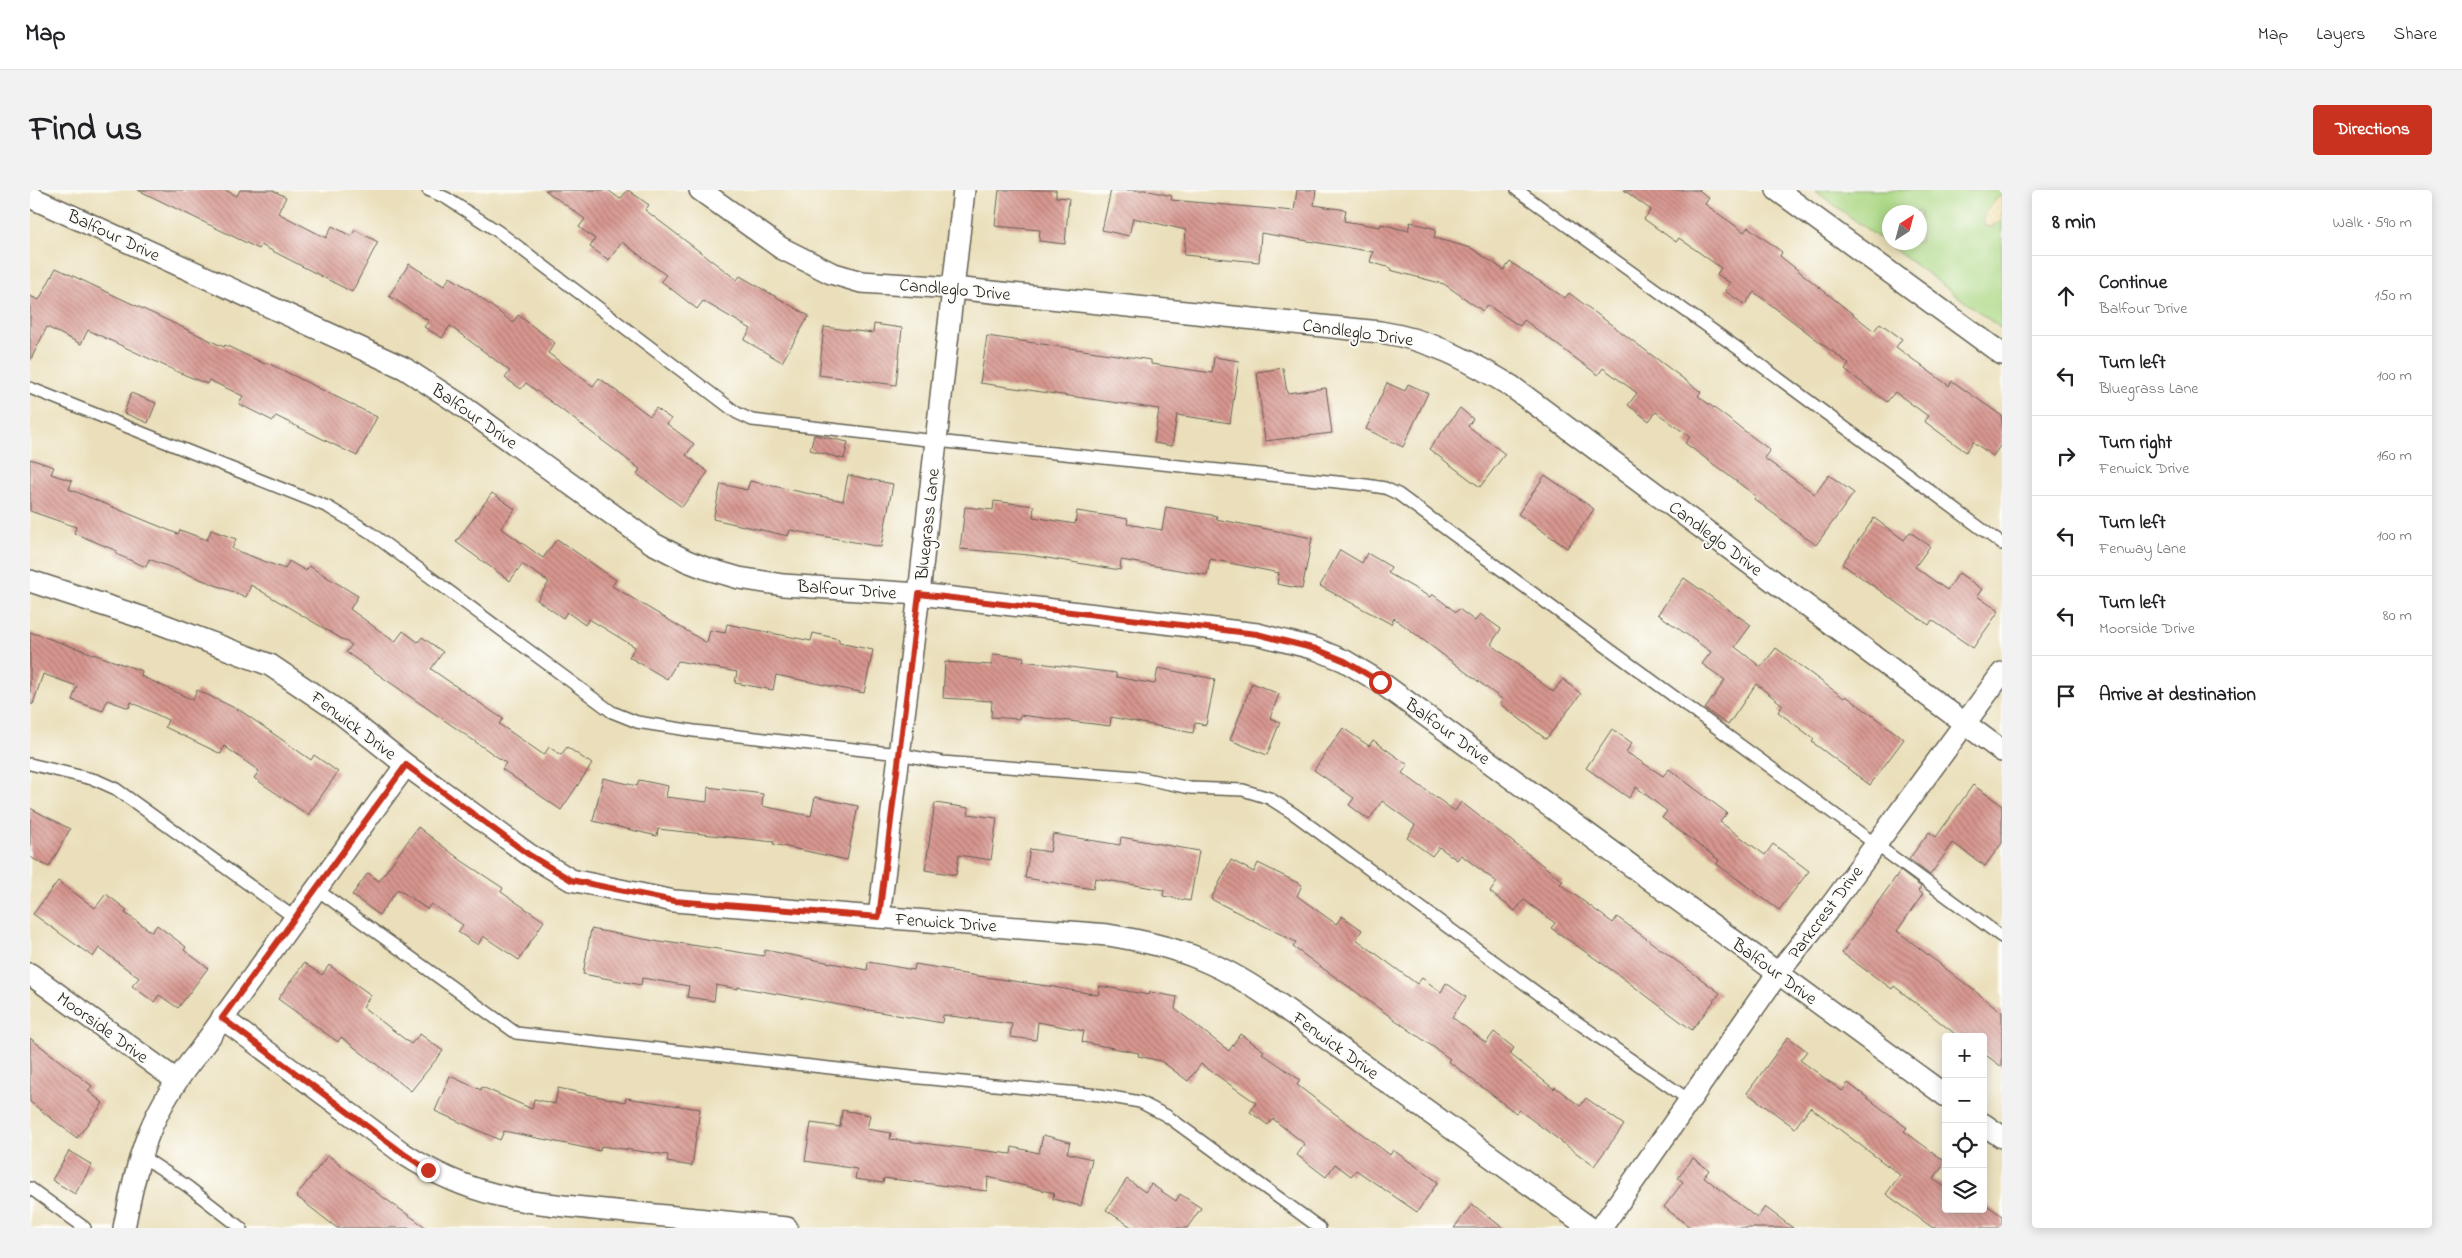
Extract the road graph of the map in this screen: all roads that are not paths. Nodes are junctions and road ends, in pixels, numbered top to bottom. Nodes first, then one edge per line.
1 (428, 190) edge
2 (700, 190) edge
3 (964, 190) edge
4 (1517, 190) edge
5 (1777, 190) edge
6 (30, 197) edge
7 (953, 288) junction
8 (2002, 354) edge
9 (30, 388) edge
10 (936, 442) junction
11 (2002, 544) edge
12 (30, 581) edge
13 (919, 594) junction
14 (2002, 673) edge
15 (1965, 724) junction
16 (2002, 751) edge
17 (899, 754) junction
18 (30, 764) edge
19 (406, 765) junction
20 (1876, 844) junction
21 (316, 889) junction
22 (879, 917) junction
23 (295, 918) junction
24 (2002, 937) edge
25 (1778, 973) junction
26 (30, 974) edge
27 (222, 1018) junction
28 (176, 1080) junction
29 (1942, 1093) edge
30 (1690, 1100) junction
31 (1987, 1127) edge
32 (2002, 1137) edge
33 (140, 1156) junction
34 (30, 1188) edge
35 (708, 1224) edge
36 (85, 1228) edge
37 (124, 1228) edge
38 (241, 1228) edge
39 (787, 1228) edge
40 (1320, 1228) edge
41 (1590, 1228) edge
42 (1601, 1228) edge

1 - 10 lane
2 - 7 street, Candleglo Drive
3 - 7 street, Bluegrass Lane
4 - 11 lane
5 - 8 street
6 - 13 street, Balfour Drive
7 - 10 street, Bluegrass Lane
7 - 15 street, Candleglo Drive
9 - 17 lane
10 - 13 street, Bluegrass Lane
10 - 20 lane
12 - 19 street, Fenwick Drive
13 - 17 street, Bluegrass Lane
13 - 25 street, Balfour Drive
14 - 15 street, Parkcrest Drive
15 - 16 street, Candleglo Drive
15 - 20 street, Parkcrest Drive
17 - 22 street, Bluegrass Lane
17 - 30 lane
18 - 23 lane
19 - 21 street
19 - 22 street, Fenwick Drive
20 - 24 lane
20 - 25 street, Parkcrest Drive
21 - 23 street
21 - 40 lane
22 - 41 street, Fenwick Drive
23 - 27 street
25 - 29 street, Balfour Drive
25 - 30 street, Parkcrest Drive
26 - 28 street, Moorside Drive
27 - 28 street
27 - 35 street
28 - 33 street
30 - 42 street, Parkcrest Drive
31 - 32 street
33 - 37 street
33 - 38 lane
34 - 36 lane
35 - 39 street

